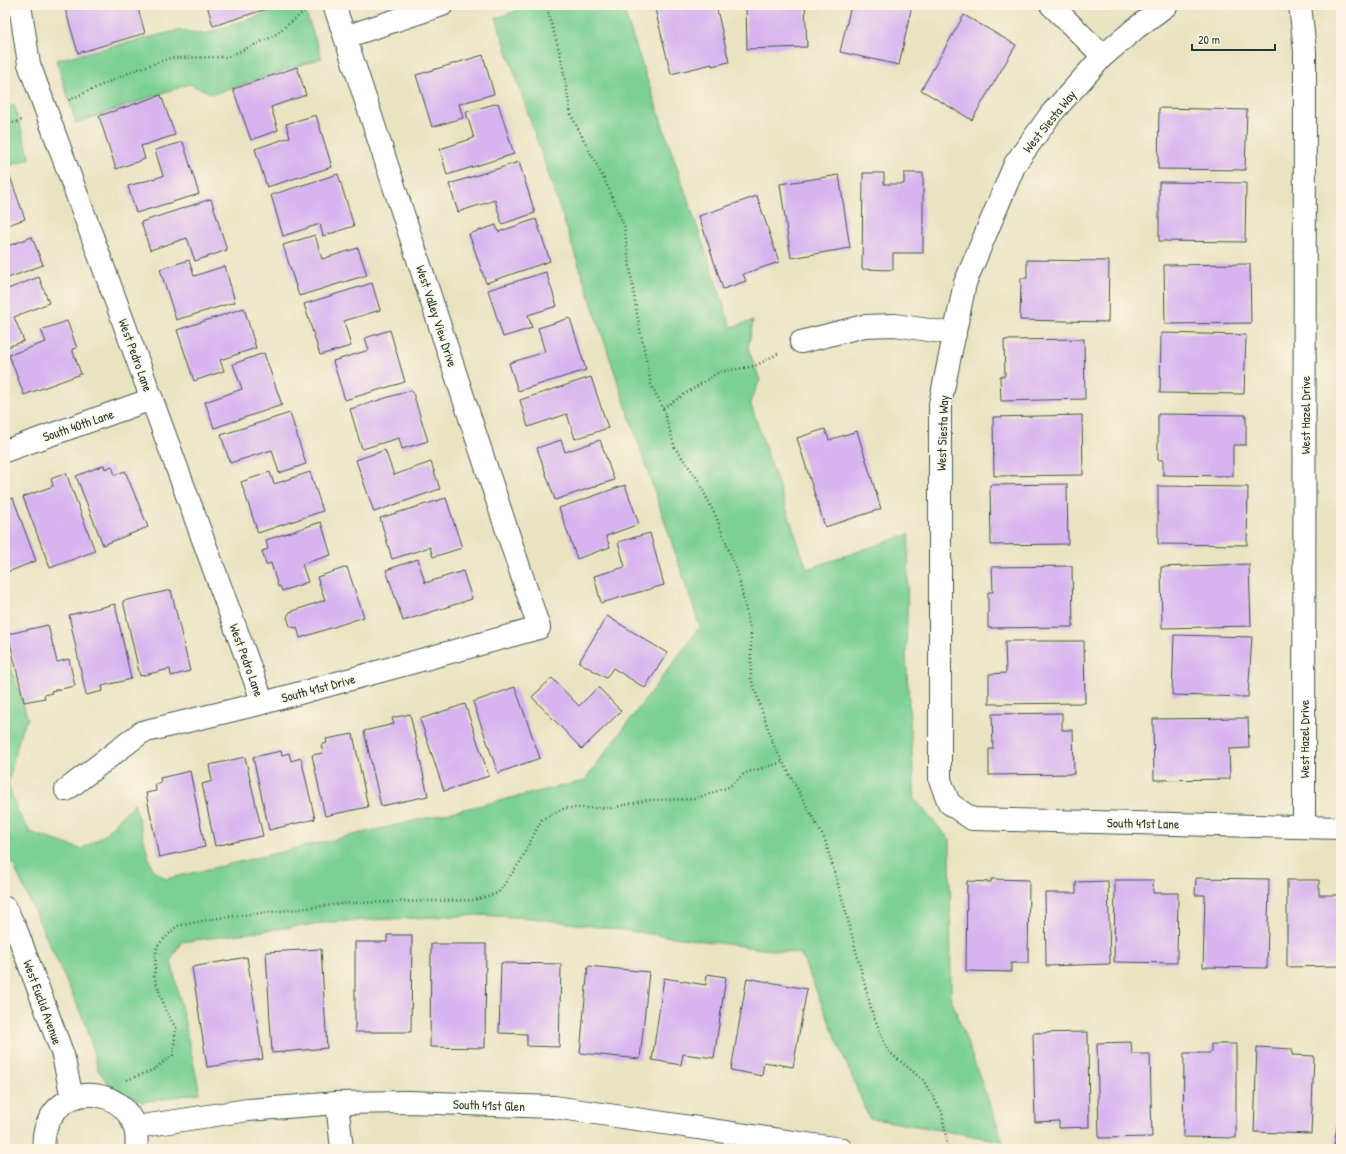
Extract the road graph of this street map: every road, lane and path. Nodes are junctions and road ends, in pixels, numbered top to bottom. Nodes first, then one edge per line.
1 (20, 5) edge
2 (334, 5) edge
3 (442, 5) edge
4 (546, 5) edge
5 (1051, 5) edge
6 (1167, 5) edge
7 (1300, 5) edge
8 (311, 8) dead end
9 (346, 37) junction
10 (1103, 56) junction
11 (47, 114) junction
12 (5, 125) edge
13 (955, 334) junction
14 (801, 342) joint
15 (152, 399) junction
16 (663, 408) junction
17 (5, 451) edge
18 (539, 628) joint
19 (263, 703) junction
20 (783, 762) junction
21 (66, 790) dead end
22 (949, 803) joint
23 (1304, 826) junction
24 (1341, 828) edge
25 (5, 908) edge
26 (104, 1097) junction
27 (72, 1098) junction
28 (337, 1103) junction
29 (136, 1127) junction
30 (725, 1140) edge
31 (44, 1149) edge
32 (136, 1149) edge
33 (342, 1149) edge
34 (841, 1149) edge
35 (948, 1149) edge

1 - 11 street, West Pedro Lane
2 - 9 street, West Valley View Drive
3 - 9 street
4 - 16 path
5 - 10 street
6 - 10 street, West Siesta Way
7 - 23 street, West Hazel Drive
8 - 11 path
9 - 18 street, West Valley View Drive
10 - 13 street, West Siesta Way
11 - 12 path
11 - 15 street, West Pedro Lane
13 - 14 street
13 - 22 street, West Siesta Way
14 - 16 path
15 - 17 street, South 40th Lane
15 - 19 street, West Pedro Lane
16 - 20 path
18 - 19 street, South 41st Drive
19 - 21 street, South 41st Drive
20 - 26 path
20 - 35 path
22 - 23 street, South 41st Lane
23 - 24 street, South 41st Lane
25 - 27 street, West Euclid Avenue
26 - 27 street
26 - 29 street
27 - 31 street
28 - 29 street, South 41st Glen
28 - 30 street, South 41st Glen
28 - 33 street
29 - 32 street
30 - 34 street, South 41st Glen

